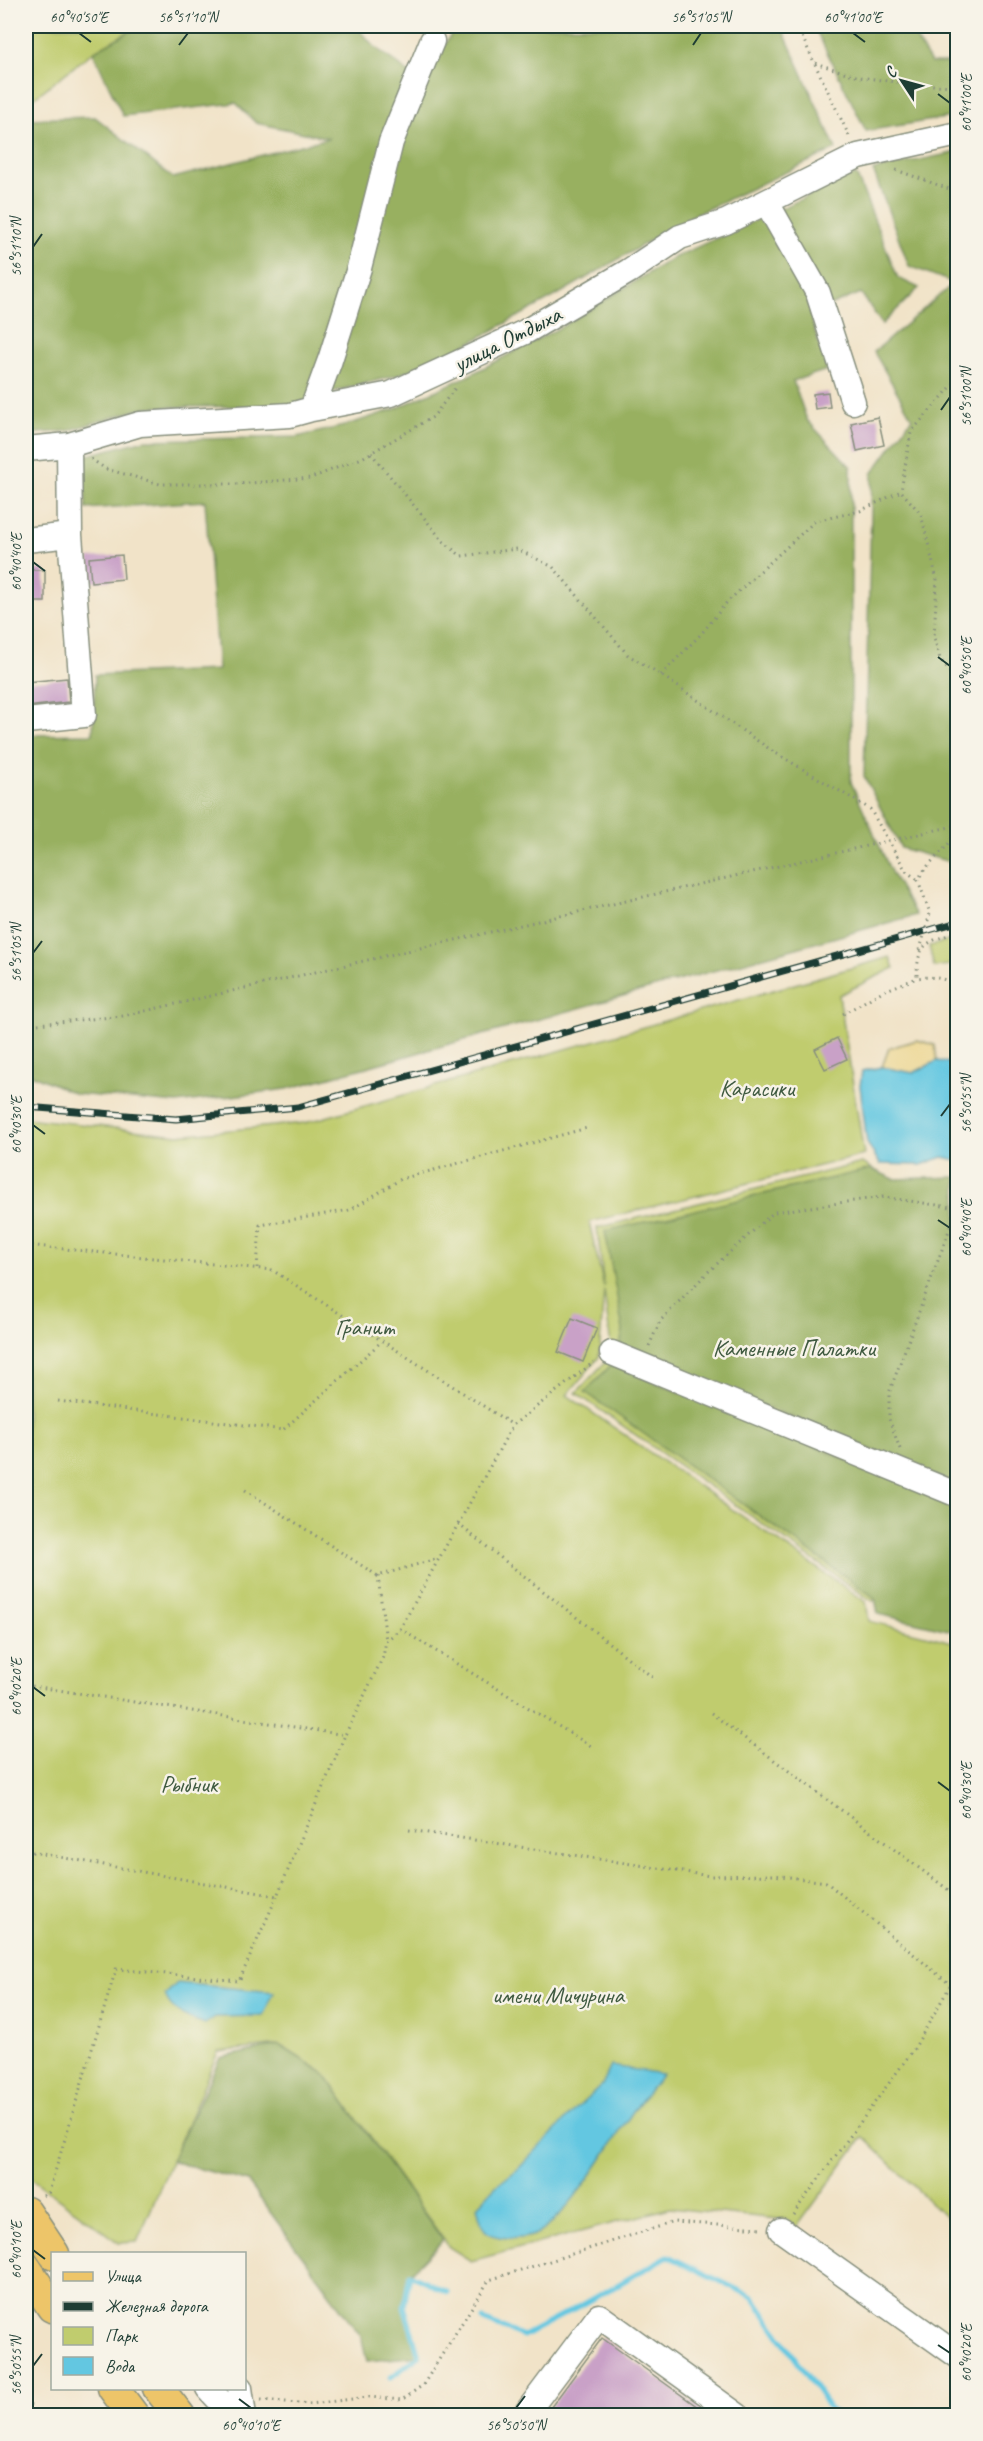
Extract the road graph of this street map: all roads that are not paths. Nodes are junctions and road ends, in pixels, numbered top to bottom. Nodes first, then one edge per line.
1 (432, 41) dead end
2 (957, 134) edge
3 (767, 203) junction
4 (853, 402) dead end
5 (312, 409) junction
6 (69, 445) junction
7 (26, 449) edge
8 (70, 535) junction
9 (26, 540) edge
10 (26, 721) edge
11 (612, 1353) road end
12 (957, 1495) edge
13 (33, 2205) edge
14 (781, 2230) road end
15 (54, 2249) edge
16 (26, 2268) edge
17 (51, 2306) edge
18 (957, 2356) edge
19 (115, 2390) edge
20 (160, 2390) edge
21 (212, 2390) edge
22 (240, 2405) edge
23 (134, 2415) edge
24 (180, 2415) edge
25 (524, 2415) edge
26 (738, 2415) edge

1 - 5 street
2 - 3 street, улица Отдыха
3 - 4 street
3 - 5 street, улица Отдыха
5 - 6 street, улица Отдыха
6 - 7 street, улица Отдыха
6 - 8 street
8 - 9 street
8 - 10 street
11 - 12 street
13 - 15 main road
14 - 18 street
16 - 17 main road
19 - 23 main road
20 - 24 main road
21 - 22 street
25 - 26 street

